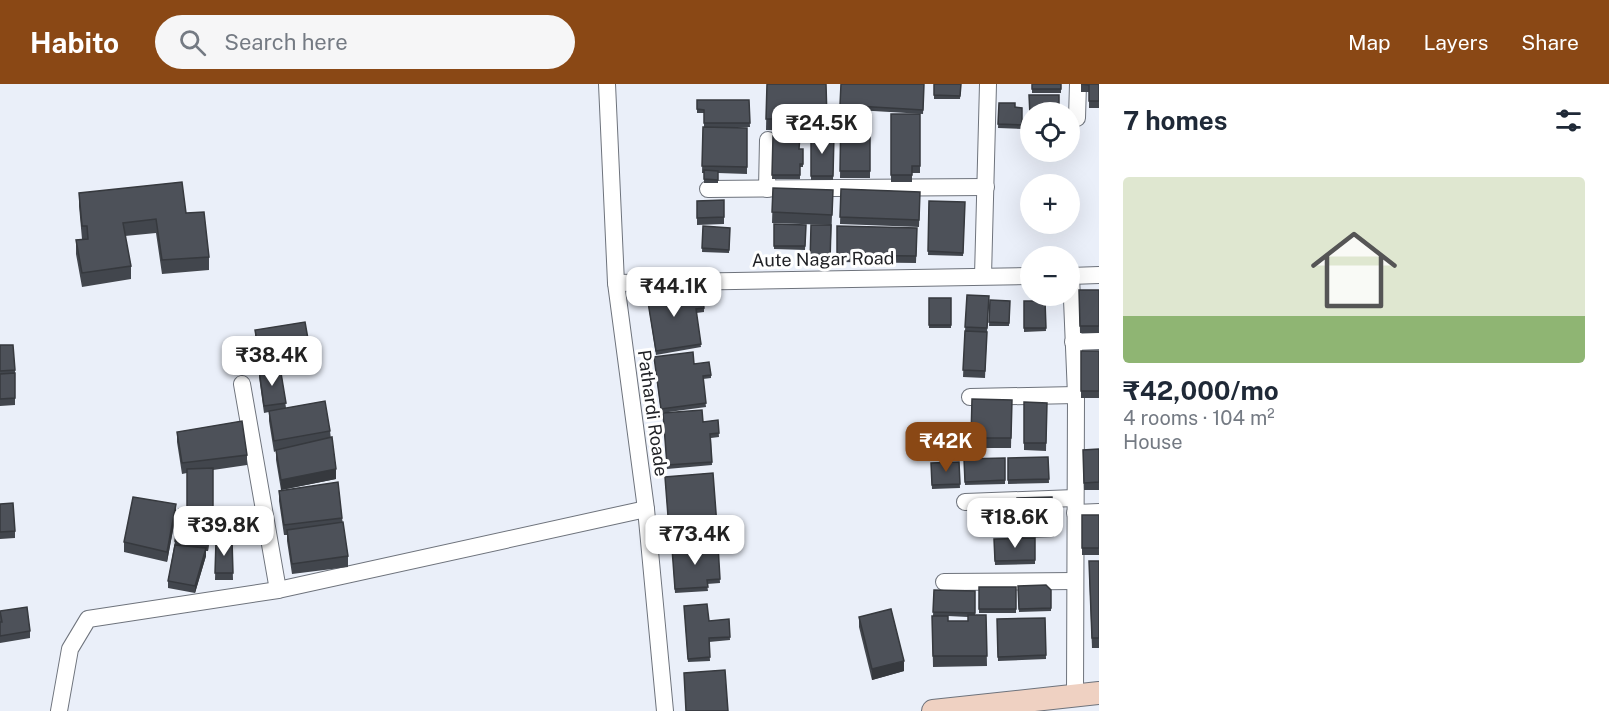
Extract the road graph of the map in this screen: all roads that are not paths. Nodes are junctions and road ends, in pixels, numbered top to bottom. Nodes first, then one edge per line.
1 (607, 84) edge
2 (988, 84) edge
3 (1078, 84) edge
4 (1077, 102) edge
5 (768, 140) dead end
6 (986, 187) junction
7 (708, 189) dead end
8 (767, 189) junction
9 (1099, 275) edge
10 (983, 276) junction
11 (1020, 276) edge
12 (1080, 276) edge
13 (616, 283) junction
14 (1071, 306) edge
15 (1099, 341) edge
16 (1072, 342) junction
17 (242, 384) dead end
18 (1076, 395) junction
19 (970, 396) dead end
20 (965, 502) dead end
21 (1075, 505) junction
22 (646, 509) junction
23 (1099, 512) edge
24 (1075, 581) junction
25 (944, 582) dead end
26 (278, 590) junction
27 (1099, 693) edge
28 (1075, 696) junction
29 (58, 711) edge
30 (665, 711) edge
31 (933, 711) edge

1 - 13 street, Pathardi Roade
2 - 6 street
3 - 4 street
5 - 8 street
6 - 8 street
6 - 10 street
7 - 8 street
9 - 12 street
10 - 11 street, Aute Nagar Road
10 - 13 street, Aute Nagar Road
13 - 22 street, Pathardi Roade
14 - 16 street
15 - 16 street
16 - 18 street
17 - 26 street
18 - 19 street
18 - 21 street
20 - 21 street
21 - 23 street
21 - 24 street
22 - 26 street
22 - 30 street, Pathardi Roade
24 - 25 street
24 - 28 street
26 - 29 street
27 - 28 street
28 - 31 street

